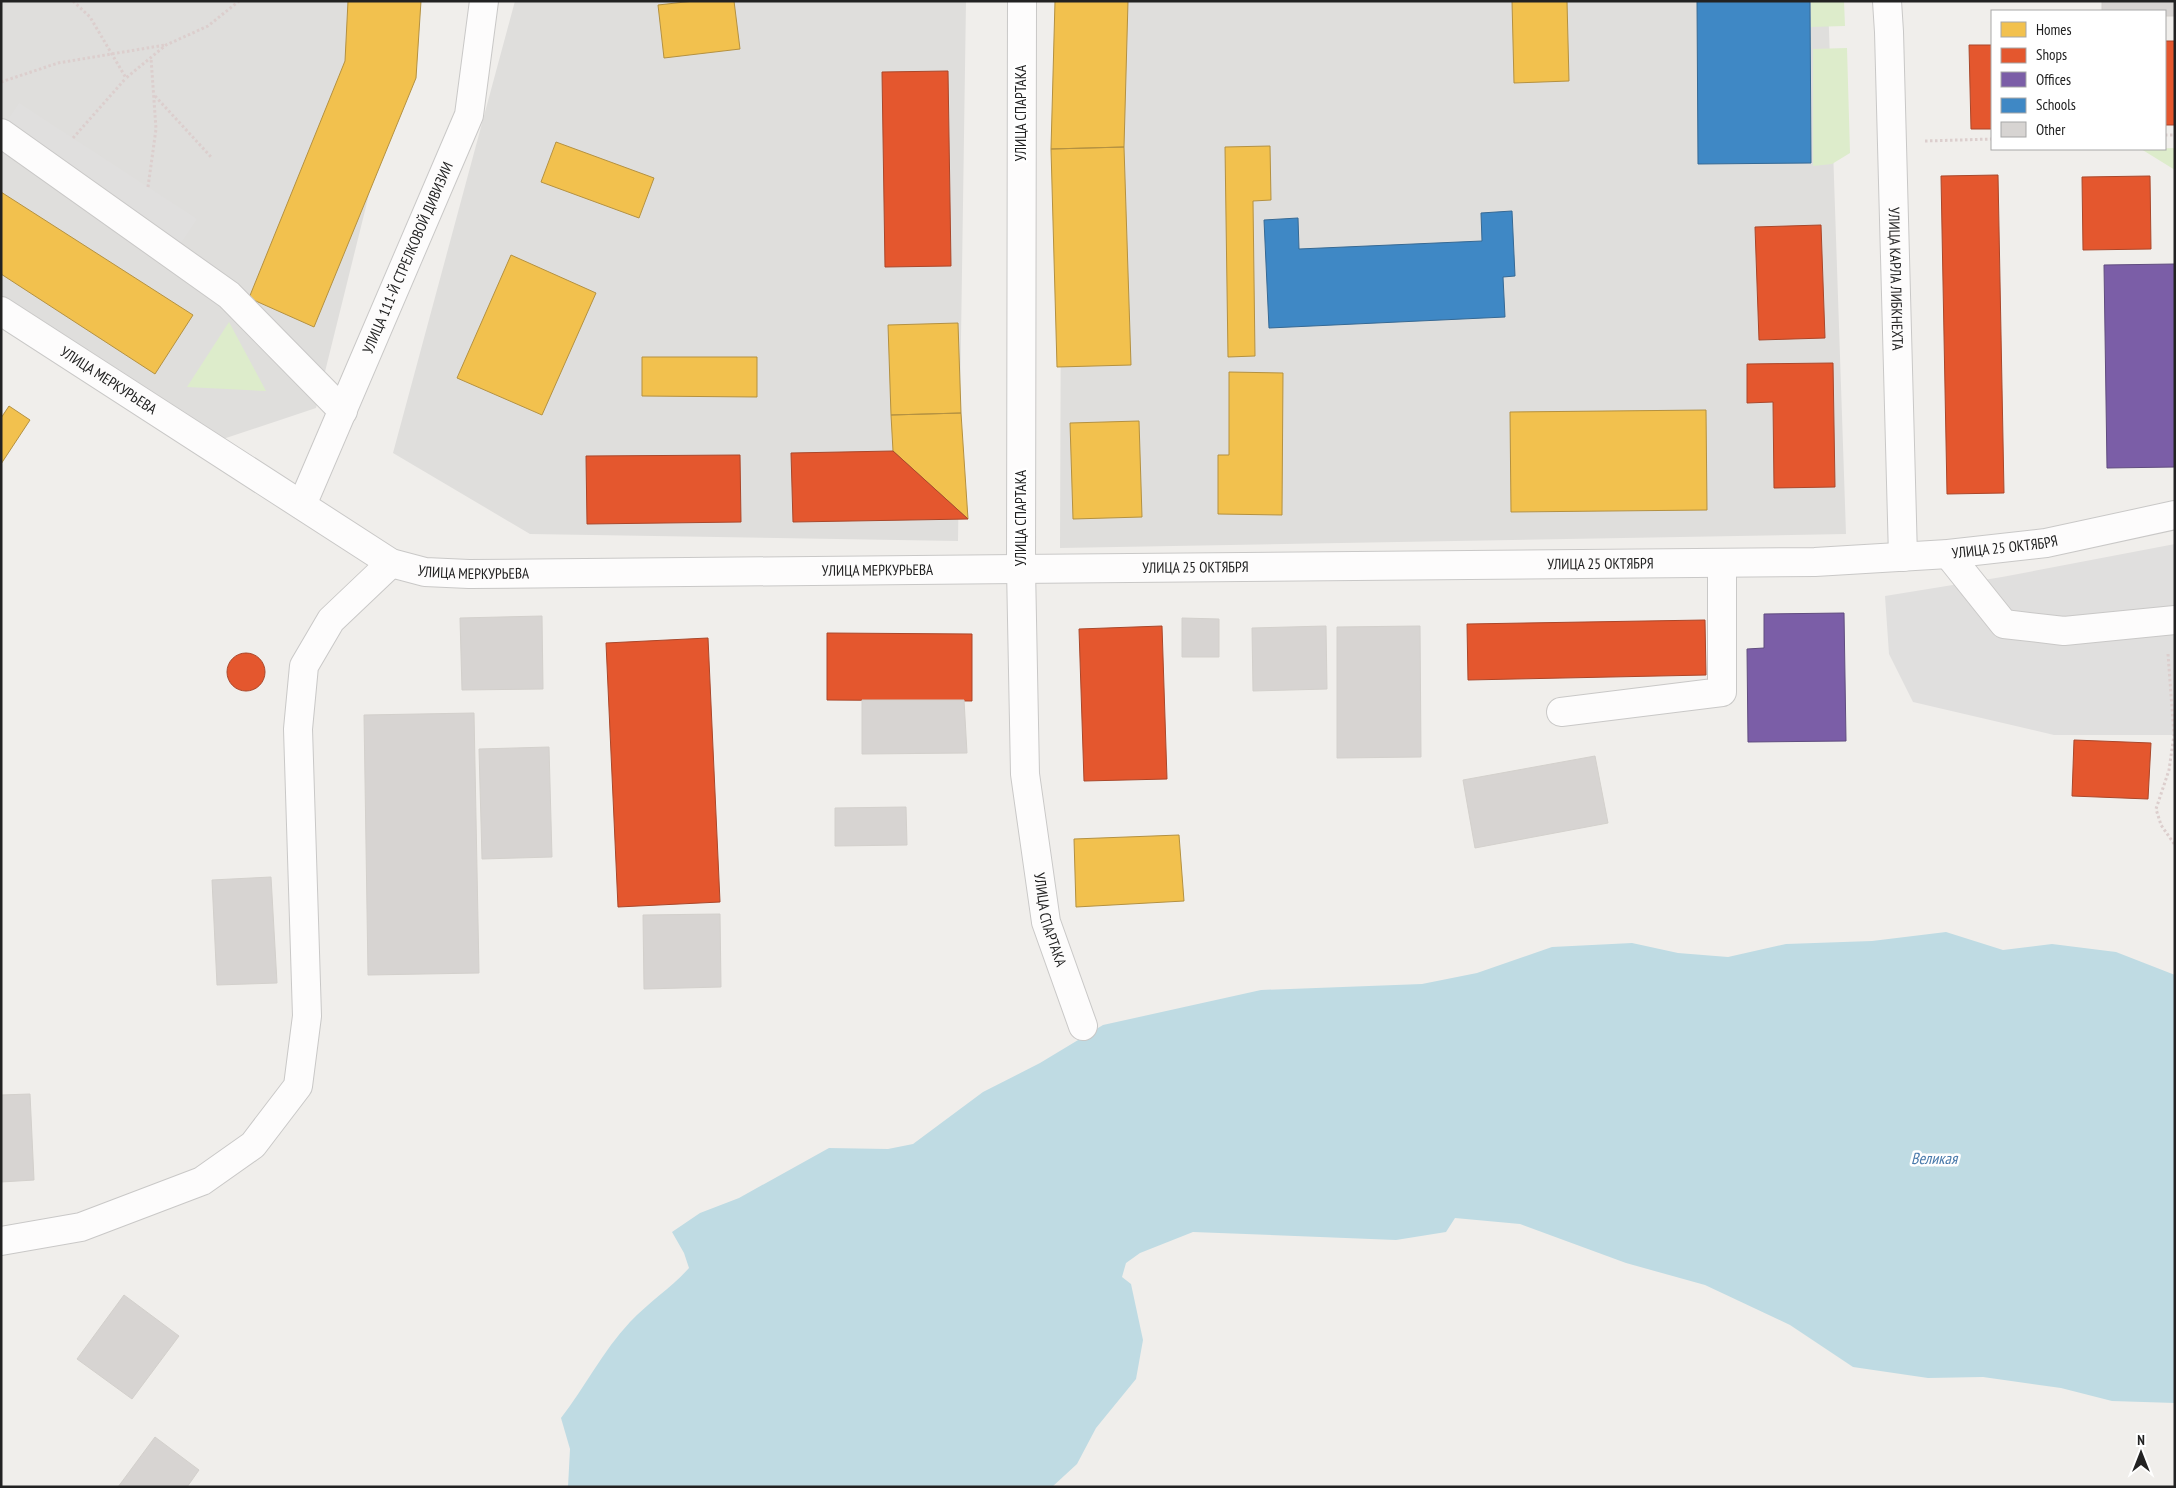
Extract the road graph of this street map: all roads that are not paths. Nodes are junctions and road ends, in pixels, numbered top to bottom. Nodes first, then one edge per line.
1 (484, 1) edge
2 (1022, 1) edge
3 (1887, 1) edge
4 (1, 133) edge
5 (1, 311) edge
6 (343, 411) junction
7 (302, 505) junction
8 (2175, 515) edge
9 (1948, 554) junction
10 (1903, 557) junction
11 (391, 563) junction
12 (1722, 563) junction
13 (1021, 568) junction
14 (2170, 620) edge
15 (1561, 712) dead end
16 (1084, 1026) dead end
17 (1, 1241) edge

1 - 6 street, УЛИЦА 111-Й СТРЕЛКОВОЙ ДИВИЗИИ
2 - 13 street, УЛИЦА СПАРТАКА
3 - 10 street, УЛИЦА КАРЛА ЛИБКНЕХТА
4 - 6 street
5 - 7 street, УЛИЦА МЕРКУРЬЕВА
6 - 7 street, УЛИЦА 111-Й СТРЕЛКОВОЙ ДИВИЗИИ
7 - 11 street, УЛИЦА МЕРКУРЬЕВА
8 - 9 street, УЛИЦА 25 ОКТЯБРЯ
9 - 10 street, УЛИЦА 25 ОКТЯБРЯ
9 - 14 street
10 - 12 street, УЛИЦА 25 ОКТЯБРЯ
11 - 13 street, УЛИЦА МЕРКУРЬЕВА
11 - 17 street
12 - 13 street, УЛИЦА 25 ОКТЯБРЯ
12 - 15 street
13 - 16 street, УЛИЦА СПАРТАКА

